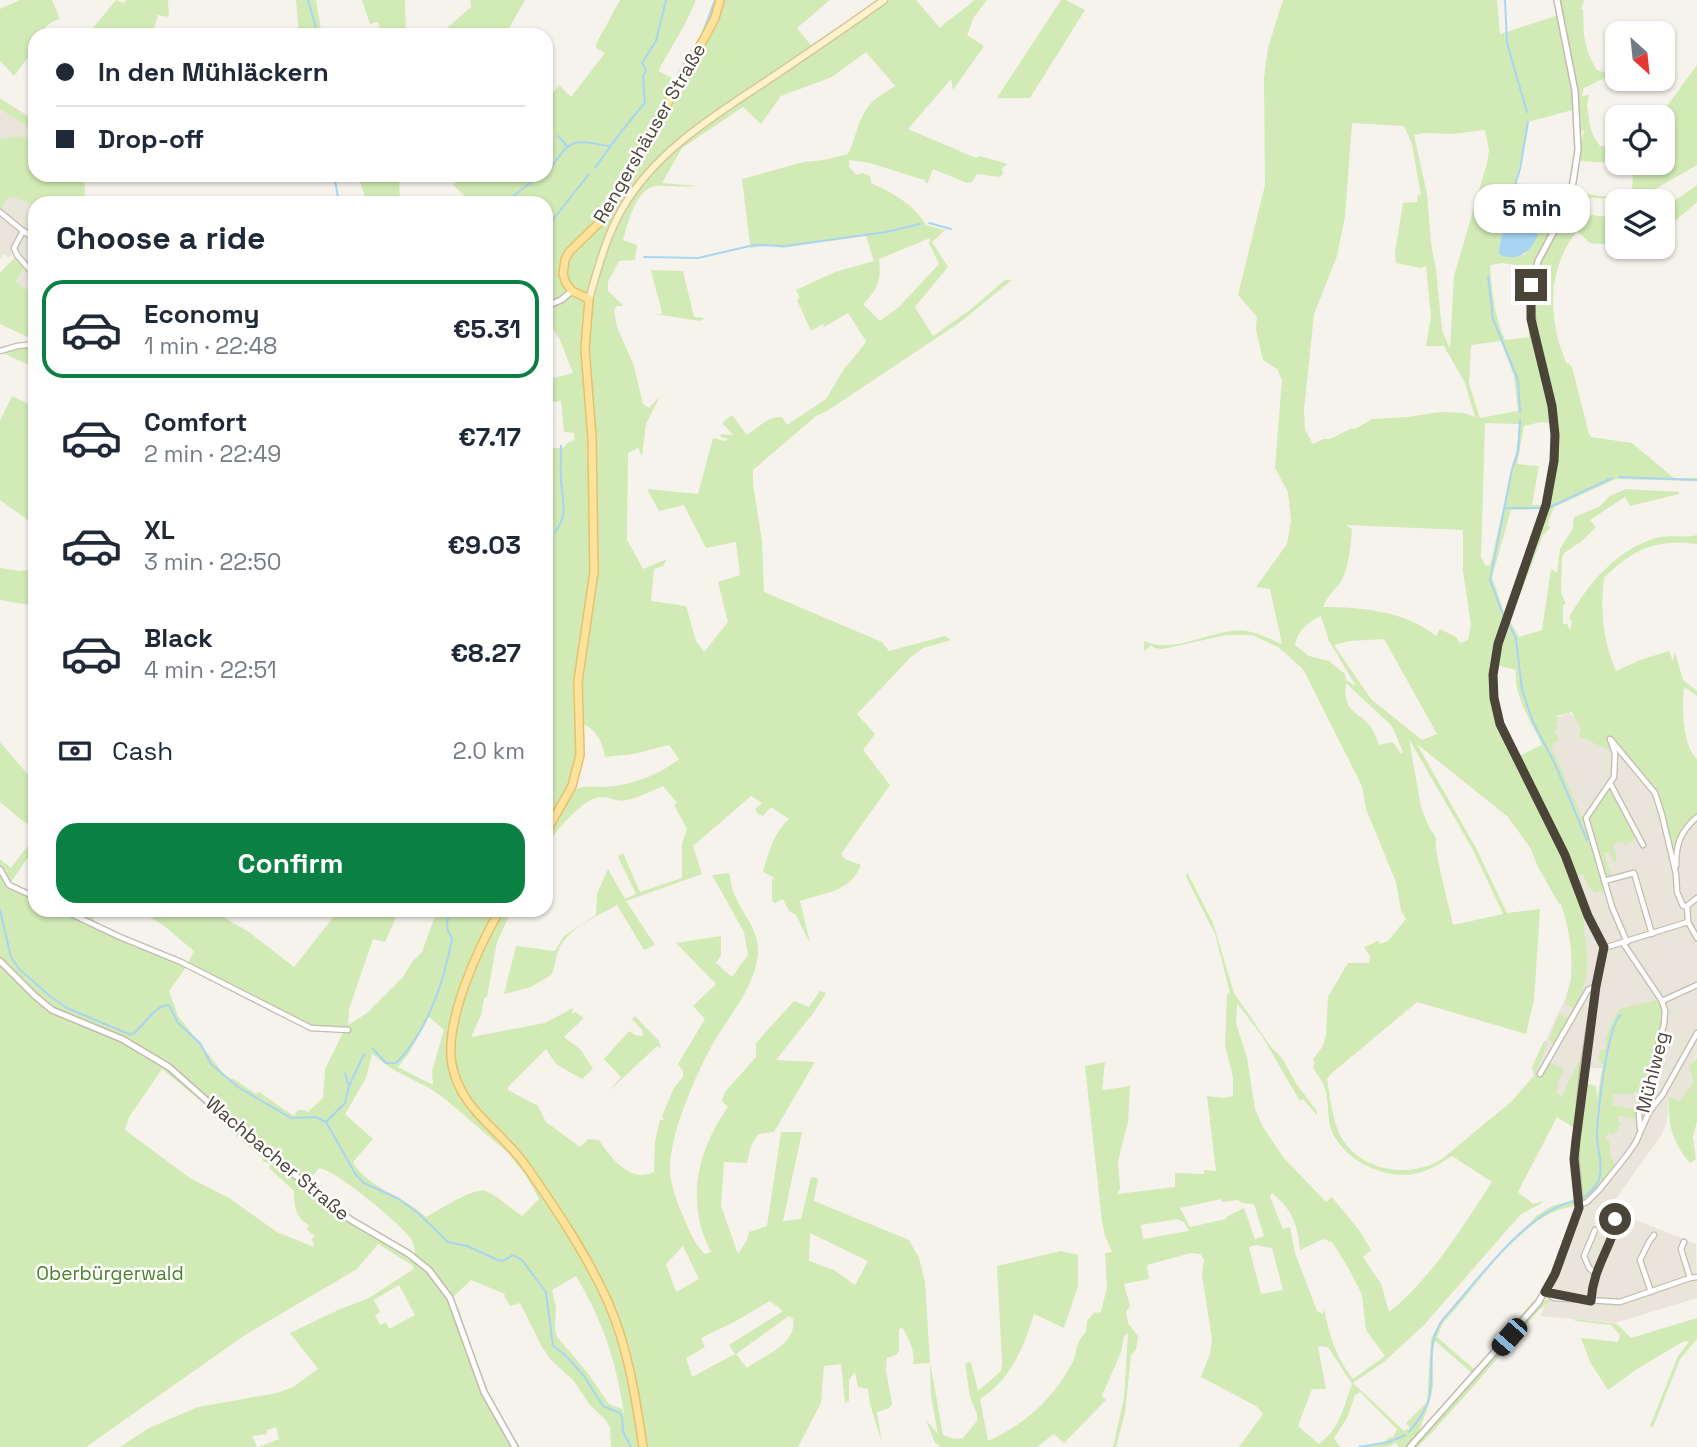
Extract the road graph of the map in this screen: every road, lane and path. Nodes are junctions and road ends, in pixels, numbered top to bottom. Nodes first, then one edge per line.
1 (720, 0) edge
2 (884, 0) edge
3 (1557, 0) edge
4 (0, 212) edge
5 (23, 231) junction
6 (28, 234) edge
7 (28, 268) edge
8 (595, 277) junction
9 (575, 292) junction
10 (589, 299) junction
11 (553, 303) edge
12 (28, 345) edge
13 (0, 351) edge
14 (1610, 783) junction
15 (1697, 817) edge
16 (553, 820) edge
17 (1643, 845) dead end
18 (0, 869) edge
19 (1676, 874) junction
20 (1604, 881) junction
21 (28, 894) edge
22 (1697, 898) edge
23 (1687, 906) junction
24 (78, 917) edge
25 (496, 917) edge
26 (1688, 922) junction
27 (1652, 934) junction
28 (1697, 938) edge
29 (1625, 942) junction
30 (1604, 947) junction
31 (0, 961) edge
32 (1697, 985) edge
33 (1596, 986) junction
34 (1662, 1001) junction
35 (348, 1030) dead end
36 (1697, 1033) edge
37 (1540, 1074) dead end
38 (1640, 1129) junction
39 (1580, 1205) junction
40 (1616, 1225) dead end
41 (1595, 1230) dead end
42 (1654, 1235) dead end
43 (1684, 1242) dead end
44 (1595, 1273) junction
45 (1697, 1277) edge
46 (1690, 1278) junction
47 (1545, 1292) junction
48 (1651, 1292) junction
49 (1591, 1301) junction
50 (514, 1447) edge
51 (643, 1447) edge
52 (1410, 1447) edge

1 - 9 main road, Rengershäuser Straße
2 - 8 main road
3 - 30 street
4 - 5 street
5 - 6 street
5 - 7 street
8 - 9 main road
8 - 10 main road
9 - 10 main road
9 - 11 street
10 - 16 main road
12 - 13 street
14 - 17 street
14 - 19 street
14 - 20 street
15 - 19 street
18 - 21 street
19 - 23 street
20 - 27 street
20 - 29 street
22 - 23 street
23 - 26 street
24 - 35 street
25 - 51 main road
26 - 27 street
26 - 28 street
27 - 29 street
29 - 30 street
29 - 34 street
30 - 33 street
31 - 50 street, Wachbacher Straße
32 - 34 street
33 - 37 street
33 - 39 street
34 - 38 street, Mühlweg
36 - 38 street
38 - 39 street
39 - 47 street
40 - 44 street
41 - 44 street
42 - 48 street
43 - 46 street
44 - 49 street
45 - 46 street
46 - 48 street
47 - 49 street
47 - 52 street
48 - 49 street

